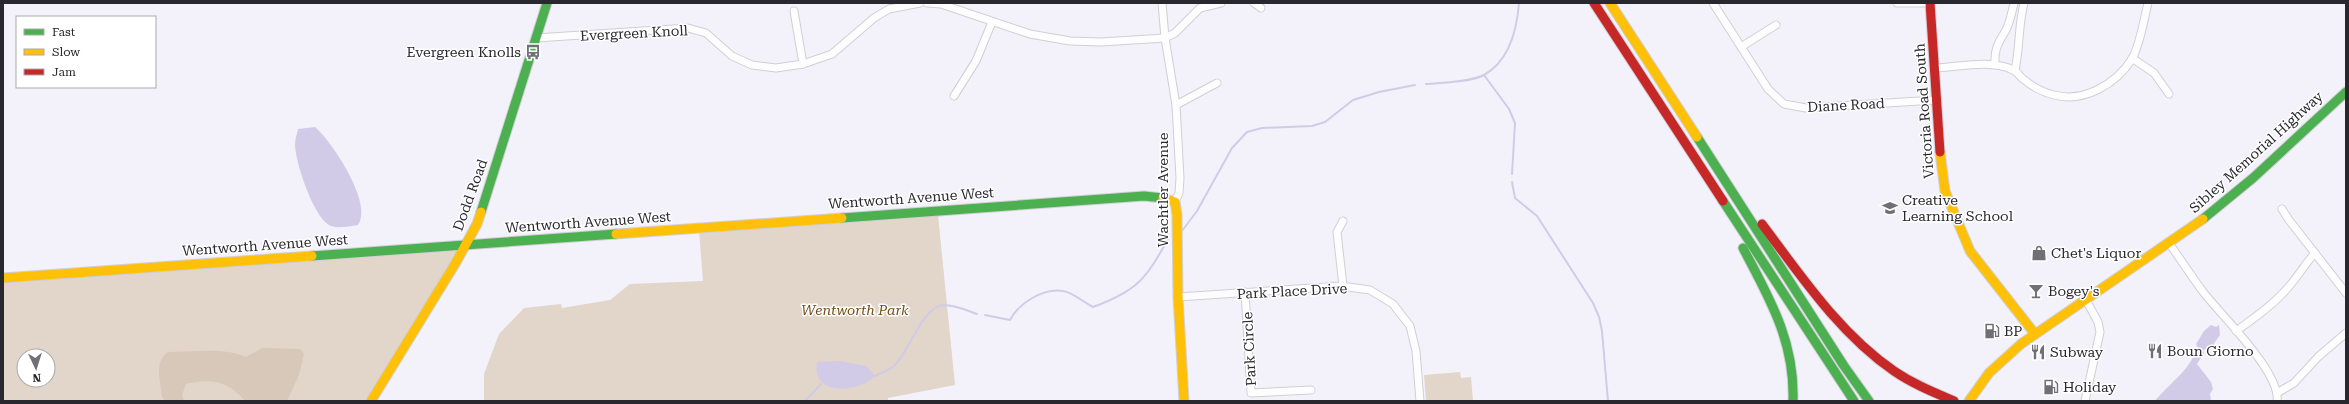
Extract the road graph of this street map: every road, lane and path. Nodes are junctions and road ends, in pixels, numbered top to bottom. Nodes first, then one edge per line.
1 (547, 3) edge
2 (920, 3) edge
3 (927, 3) edge
4 (1162, 3) edge
5 (1221, 3) edge
6 (1254, 3) edge
7 (1594, 3) edge
8 (1610, 3) edge
9 (1713, 3) edge
10 (1897, 3) edge
11 (1930, 3) edge
12 (2014, 3) edge
13 (2024, 3) edge
14 (2148, 3) edge
15 (1260, 8) dead end
16 (794, 11) dead end
17 (992, 22) junction
18 (1776, 25) dead end
19 (536, 38) junction
20 (1165, 38) junction
21 (1741, 47) junction
22 (2132, 58) junction
23 (803, 64) junction
24 (1995, 65) junction
25 (1935, 68) junction
26 (2015, 70) junction
27 (1217, 83) dead end
28 (2346, 92) edge
29 (2168, 94) dead end
30 (954, 96) dead end
31 (1936, 100) junction
32 (1176, 106) junction
33 (1704, 149) junction
34 (1700, 168) junction
35 (1175, 202) junction
36 (2282, 209) dead end
37 (1343, 221) dead end
38 (2169, 243) junction
39 (466, 244) junction
40 (2315, 253) junction
41 (3, 278) edge
42 (1343, 286) junction
43 (1245, 292) junction
44 (2346, 293) edge
45 (1178, 297) junction
46 (2086, 300) junction
47 (2236, 332) junction
48 (2346, 333) edge
49 (2035, 334) junction
50 (1311, 390) dead end
51 (2277, 397) edge
52 (371, 401) edge
53 (1184, 401) edge
54 (1420, 401) edge
55 (1793, 401) edge
56 (1854, 401) edge
57 (1869, 401) edge
58 (1954, 401) edge
59 (1969, 401) edge
60 (2084, 401) edge

1 - 19 main road, Dodd Road
2 - 23 street, Evergreen Knoll
3 - 17 street
4 - 20 street, Wachtler Avenue
5 - 20 street
6 - 15 street
7 - 34 main road
8 - 33 main road
9 - 21 street, Diane Road
10 - 11 street
11 - 25 main road, Victoria Road South
12 - 24 street
13 - 26 street
14 - 22 street
16 - 23 street
17 - 20 street
17 - 30 street
18 - 21 street
19 - 23 street, Evergreen Knoll
19 - 39 main road, Dodd Road
20 - 32 street, Wachtler Avenue
21 - 31 street, Diane Road
22 - 26 street
22 - 29 street
24 - 25 street
24 - 26 street
25 - 31 main road, Victoria Road South
27 - 32 street
28 - 38 main road, Sibley Memorial Highway
31 - 49 main road, Victoria Road South
32 - 35 street, Wachtler Avenue
33 - 57 main road
33 - 58 main road
34 - 55 main road
34 - 56 main road
35 - 39 main road, Wentworth Avenue West
35 - 45 main road, Wachtler Avenue
36 - 40 street
37 - 42 street
38 - 46 main road, Sibley Memorial Highway
38 - 47 street
39 - 41 main road, Wentworth Avenue West
39 - 52 main road, Dodd Road
40 - 44 street
40 - 47 street
42 - 43 street, Park Place Drive
42 - 54 street, Park Place Drive
43 - 45 street, Park Place Drive
43 - 50 street, Park Circle
45 - 53 main road, Wachtler Avenue
46 - 49 main road, Sibley Memorial Highway
46 - 60 street
47 - 51 street
48 - 51 street
49 - 59 main road, Sibley Memorial Highway

